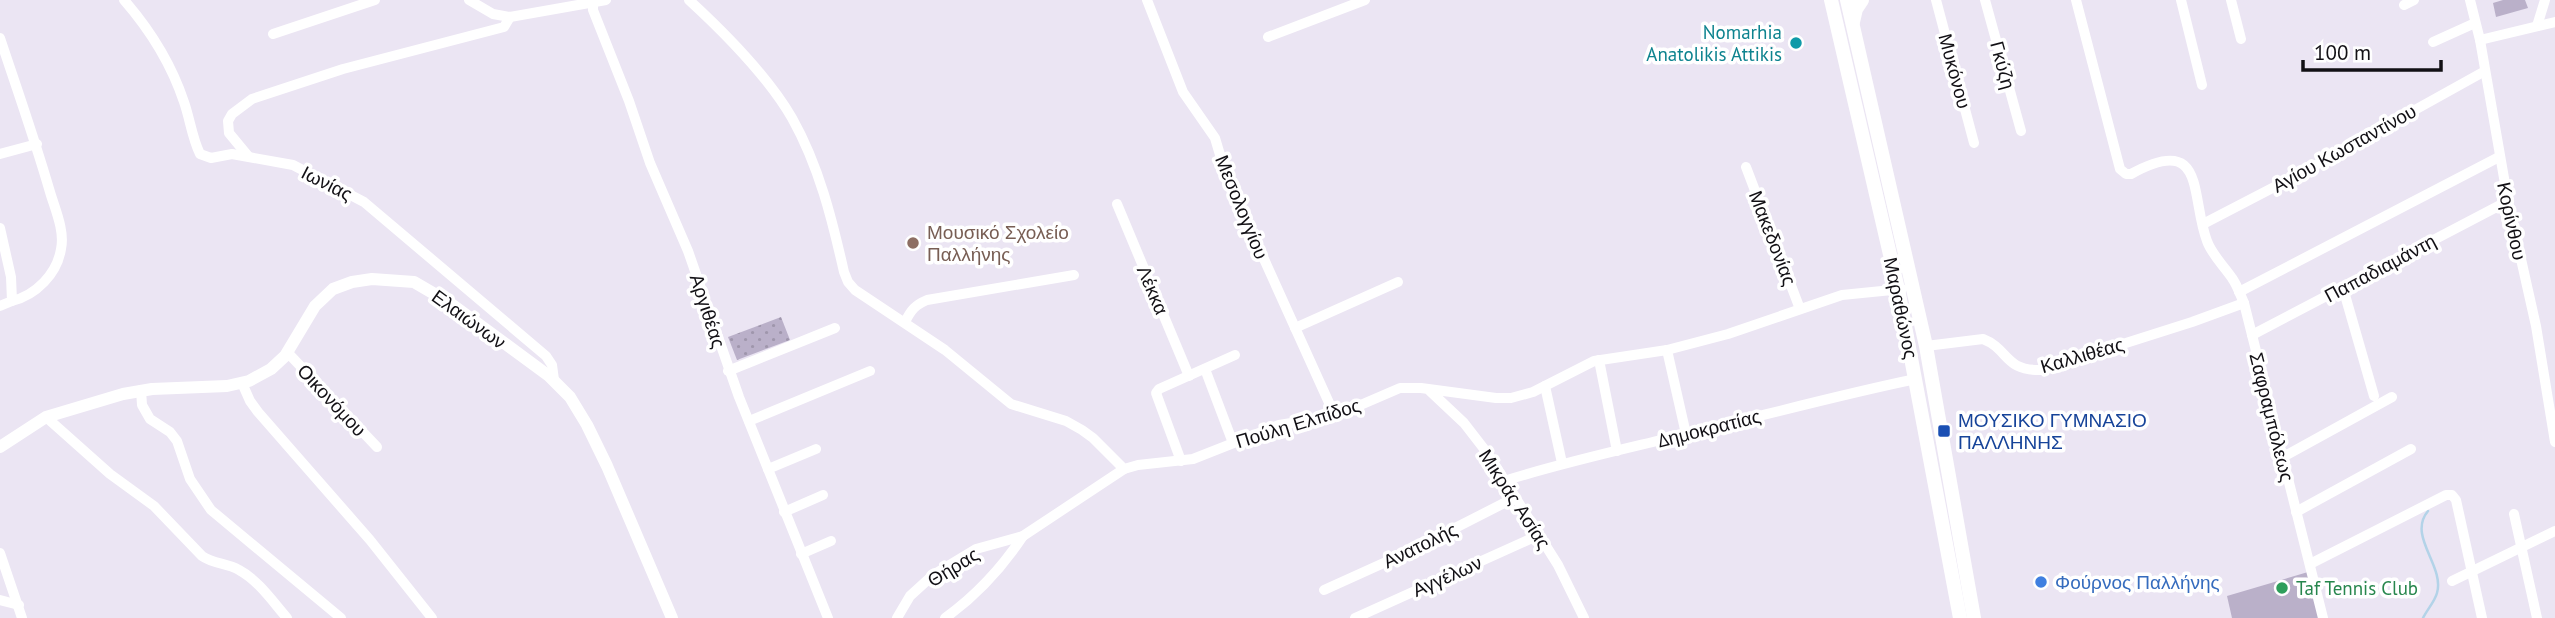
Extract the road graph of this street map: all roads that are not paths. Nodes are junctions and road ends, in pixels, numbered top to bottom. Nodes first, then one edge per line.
1 (124, 0) edge
2 (375, 0) edge
3 (469, 0) edge
4 (606, 0) edge
5 (689, 0) edge
6 (1147, 0) edge
7 (1365, 0) edge
8 (1831, 0) edge
9 (1847, 0) edge
10 (1862, 0) edge
11 (1936, 0) edge
12 (1985, 0) edge
13 (2076, 0) edge
14 (2180, 0) edge
15 (2231, 0) edge
16 (2470, 0) edge
17 (2545, 0) edge
18 (593, 3) junction
19 (510, 17) junction
20 (2555, 22) edge
21 (1853, 23) junction
22 (2475, 23) junction
23 (2538, 26) junction
24 (274, 34) dead end
25 (1268, 37) dead end
26 (1, 38) edge
27 (2241, 39) dead end
28 (2480, 40) junction
29 (2433, 42) dead end
30 (2485, 71) junction
31 (2202, 85) dead end
32 (2021, 131) dead end
33 (1974, 143) dead end
34 (37, 144) junction
35 (0, 154) edge
36 (248, 157) junction
37 (2499, 157) junction
38 (1746, 167) dead end
39 (2508, 201) junction
40 (1117, 204) dead end
41 (2203, 224) junction
42 (0, 228) edge
43 (1074, 275) dead end
44 (1398, 282) dead end
45 (1913, 287) junction
46 (2343, 288) junction
47 (1898, 289) junction
48 (2241, 297) junction
49 (12, 301) junction
50 (0, 306) edge
51 (1800, 309) junction
52 (905, 322) junction
53 (835, 328) dead end
54 (1295, 328) junction
55 (2252, 335) junction
56 (1926, 346) junction
57 (1667, 350) junction
58 (288, 353) junction
59 (1236, 355) dead end
60 (1599, 360) junction
61 (1205, 369) junction
62 (729, 371) junction
63 (870, 371) dead end
64 (1189, 376) junction
65 (1916, 379) junction
66 (554, 380) junction
67 (242, 383) junction
68 (1545, 386) junction
69 (141, 390) junction
70 (1430, 391) junction
71 (2374, 396) dead end
72 (2392, 397) dead end
73 (1335, 416) junction
74 (46, 417) junction
75 (749, 421) junction
76 (1686, 434) junction
77 (2555, 442) edge
78 (1233, 443) junction
79 (0, 447) edge
80 (377, 447) dead end
81 (816, 449) dead end
82 (2411, 449) dead end
83 (1617, 450) junction
84 (2283, 457) junction
85 (1181, 461) junction
86 (1562, 463) junction
87 (768, 469) junction
88 (1124, 469) junction
89 (1504, 481) junction
90 (823, 495) dead end
91 (1514, 498) junction
92 (784, 512) junction
93 (2296, 512) junction
94 (2514, 514) dead end
95 (2555, 531) edge
96 (1539, 534) junction
97 (1023, 536) junction
98 (831, 541) dead end
99 (2521, 547) junction
100 (0, 553) edge
101 (801, 554) junction
102 (2310, 564) junction
103 (2473, 570) junction
104 (2452, 581) dead end
105 (1324, 590) dead end
106 (0, 600) edge
107 (19, 605) junction
108 (22, 618) edge
109 (287, 618) edge
110 (341, 618) edge
111 (432, 618) edge
112 (673, 618) edge
113 (828, 618) edge
114 (897, 618) edge
115 (945, 618) edge
116 (1355, 618) edge
117 (1584, 618) edge
118 (1960, 618) edge
119 (1974, 618) edge
120 (2323, 618) edge
121 (2482, 618) edge
122 (2537, 618) edge

1 - 36 street, Ιωνίας
2 - 24 street
3 - 19 street
4 - 18 street
5 - 52 street
6 - 54 street, Μεσολογγίου
7 - 25 street
8 - 47 main road, Μαραθώνος
9 - 21 main road, Μαραθώνος
10 - 21 main road
11 - 33 street, Μυκόνου
12 - 32 street, Γκύζη
13 - 41 street, Σαφραμπόλεως
14 - 31 street
15 - 27 street
16 - 22 street, Κορίνθου
17 - 23 street
18 - 19 street
18 - 62 street, Αργιθέας
19 - 36 street
20 - 23 street
21 - 45 main road, Μαραθώνος
22 - 28 street, Κορίνθου
22 - 29 street
23 - 28 street
26 - 34 street
28 - 30 street, Κορίνθου
30 - 37 street, Κορίνθου
30 - 41 street, Αγίου Κωσταντίνου
34 - 35 street
34 - 49 street
36 - 66 street, Ιωνίας
37 - 39 street, Κορίνθου
37 - 48 street, Καλλιθέας
38 - 51 street, Μακεδονίας
39 - 46 street, Παπαδιαμάντη
39 - 77 street, Κορίνθου
40 - 64 street, Λέκκα
41 - 48 street, Σαφραμπόλεως
42 - 49 street
43 - 52 street
44 - 54 street
45 - 47 street, Πούλη Ελπίδος
45 - 56 main road, Μαραθώνος
46 - 55 street, Παπαδιαμάντη
46 - 71 street
47 - 51 street, Πούλη Ελπίδος
47 - 65 main road, Μαραθώνος
48 - 55 street, Σαφραμπόλεως
48 - 56 street, Καλλιθέας
49 - 50 street
51 - 57 street, Πούλη Ελπίδος
52 - 88 street
53 - 62 street
54 - 73 street, Μεσολογγίου
55 - 84 street, Σαφραμπόλεως
56 - 119 main road, Μαραθώνος
57 - 60 street, Πούλη Ελπίδος
57 - 76 street
58 - 66 main road, Ελαιώνων
58 - 67 main road, Ελαιώνων
58 - 80 street, Οικονόμου
59 - 61 street
60 - 68 street, Πούλη Ελπίδος
60 - 83 street
61 - 64 street
61 - 78 street
62 - 75 street, Αργιθέας
63 - 75 street
64 - 85 street
65 - 76 street, Δημοκρατίας
65 - 118 main road, Μαραθώνος
66 - 112 main road, Ελαιώνων
67 - 69 main road, Ελαιώνων
67 - 111 street
68 - 70 street, Πούλη Ελπίδος
68 - 86 street
69 - 74 main road, Ελαιώνων
69 - 110 street
70 - 73 street, Πούλη Ελπίδος
70 - 89 street, Μικράς Ασίας
72 - 84 street
73 - 78 street, Πούλη Ελπίδος
74 - 79 main road, Ελαιώνων
74 - 109 street
75 - 87 street, Αργιθέας
76 - 83 street, Δημοκρατίας
78 - 85 street, Πούλη Ελπίδος
81 - 87 street
82 - 93 street
83 - 86 street, Δημοκρατίας
84 - 93 street, Σαφραμπόλεως
85 - 88 street, Πούλη Ελπίδος
86 - 89 street, Δημοκρατίας
87 - 92 street, Αργιθέας
88 - 97 street, Θήρας
89 - 91 street, Μικράς Ασίας
90 - 92 street
91 - 96 street, Μικράς Ασίας
91 - 105 street, Ανατολής
92 - 101 street, Αργιθέας
93 - 102 street, Σαφραμπόλεως
94 - 99 street
95 - 99 street
96 - 116 street, Αγγέλων
96 - 117 street, Μικράς Ασίας
97 - 114 street, Θήρας
97 - 115 street, Θήρας
98 - 101 street
99 - 103 street
99 - 122 street
100 - 107 street
101 - 113 street, Αργιθέας
102 - 103 street
102 - 120 street, Σαφραμπόλεως
103 - 104 street
103 - 121 street
106 - 107 street
107 - 108 street

